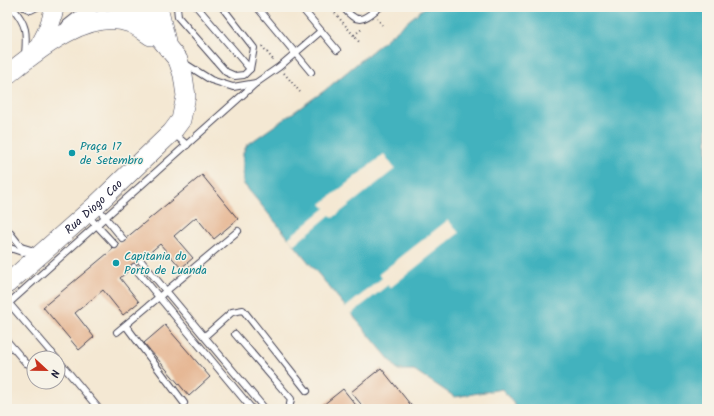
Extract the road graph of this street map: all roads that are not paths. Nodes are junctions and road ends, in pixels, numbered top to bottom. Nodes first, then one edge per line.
1 (12, 7) edge
2 (24, 7) edge
3 (37, 7) edge
4 (54, 7) edge
5 (92, 7) edge
6 (134, 7) edge
7 (158, 7) edge
8 (177, 7) edge
9 (197, 7) edge
10 (222, 7) edge
11 (256, 7) edge
12 (301, 7) edge
13 (343, 7) edge
14 (380, 7) edge
15 (321, 30) junction
16 (337, 50) dead end
17 (295, 53) junction
18 (173, 54) junction
19 (30, 57) junction
20 (250, 69) junction
21 (311, 72) dead end
22 (7, 75) edge
23 (256, 83) junction
24 (172, 132) junction
25 (187, 145) junction
26 (96, 216) junction
27 (7, 229) edge
28 (238, 231) dead end
29 (123, 239) dead end
30 (115, 245) dead end
31 (7, 247) edge
32 (39, 251) junction
33 (141, 261) dead end
34 (134, 267) dead end
35 (7, 284) edge
36 (168, 291) junction
37 (160, 297) junction
38 (8, 302) edge
39 (126, 326) junction
40 (200, 329) junction
41 (117, 332) dead end
42 (235, 334) dead end
43 (192, 336) junction
44 (205, 336) junction
45 (7, 341) edge
46 (49, 350) edge
47 (26, 364) edge
48 (66, 370) edge
49 (307, 391) dead end
50 (184, 403) dead end
51 (99, 409) edge
52 (252, 409) edge
53 (265, 409) edge
54 (290, 409) edge

1 - 19 lane
2 - 3 lane
4 - 19 main road
5 - 19 street
6 - 18 main road
7 - 18 main road, Rua Diogo Cao
8 - 20 lane
9 - 20 lane
10 - 20 lane
11 - 17 lane
12 - 15 lane
13 - 14 lane
15 - 16 lane
15 - 17 lane
17 - 21 lane
17 - 23 lane
18 - 19 main road
18 - 23 lane
18 - 24 main road, Rua Diogo Cao
19 - 22 main road
23 - 25 lane
24 - 25 lane
24 - 26 main road, Rua Diogo Cao
25 - 26 lane
26 - 29 lane
26 - 30 lane
26 - 32 main road, Rua Diogo Cao
26 - 38 lane
27 - 32 lane
28 - 36 lane
31 - 32 lane
32 - 35 main road, Rua Diogo Cao
33 - 36 lane
34 - 37 lane
36 - 37 lane
36 - 40 lane
37 - 39 lane
37 - 43 lane
38 - 46 lane
39 - 41 lane
39 - 50 lane
40 - 43 lane
40 - 44 lane
42 - 54 lane
43 - 52 lane
44 - 49 lane
44 - 53 lane
45 - 47 lane
48 - 51 lane

